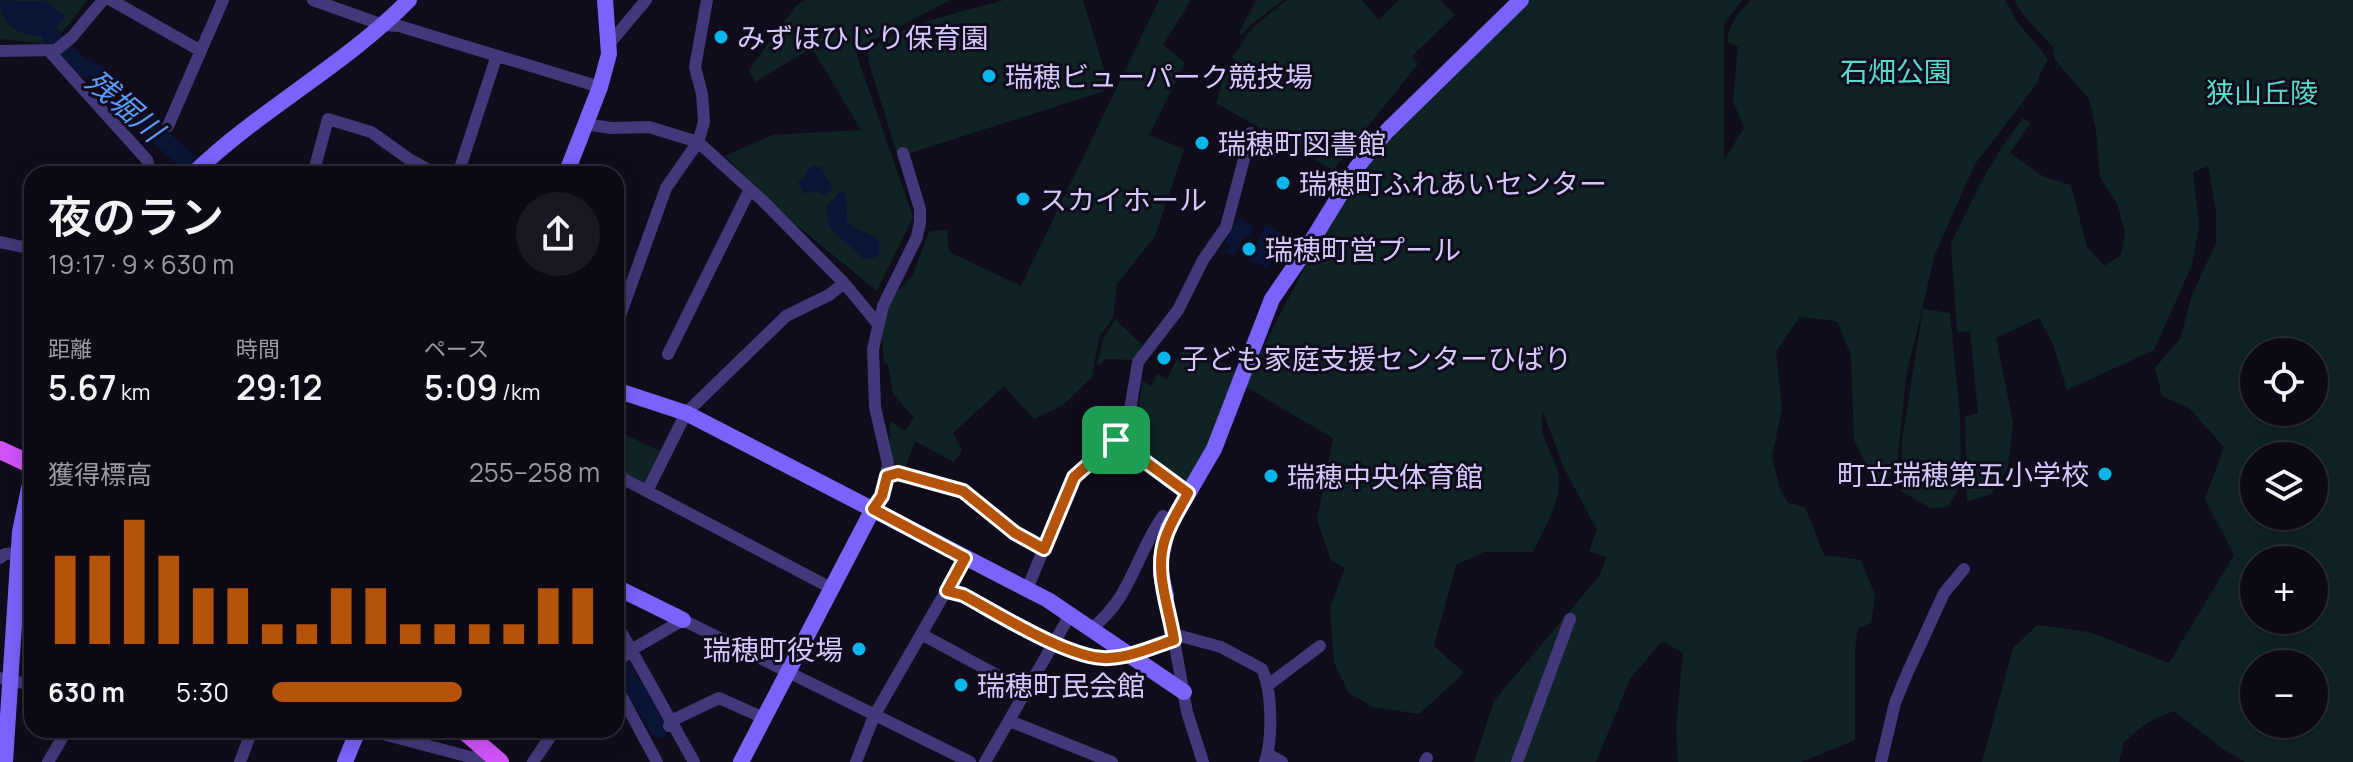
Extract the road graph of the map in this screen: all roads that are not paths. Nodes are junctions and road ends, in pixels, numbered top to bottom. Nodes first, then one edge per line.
1 (103, 0) edge
2 (111, 0) edge
3 (223, 0) edge
4 (313, 0) edge
5 (409, 0) edge
6 (605, 0) edge
7 (646, 0) edge
8 (707, 0) edge
9 (1521, 0) edge
10 (383, 25) junction
11 (610, 43) junction
12 (52, 50) junction
13 (0, 51) edge
14 (201, 51) junction
15 (496, 58) junction
16 (600, 87) junction
17 (585, 124) junction
18 (168, 126) dead end
19 (1251, 133) dead end
20 (698, 142) junction
21 (903, 153) dead end
22 (149, 166) edge
23 (203, 166) edge
24 (315, 166) edge
25 (422, 166) edge
26 (461, 166) edge
27 (569, 166) edge
28 (750, 189) junction
29 (0, 242) edge
30 (24, 247) edge
31 (844, 283) junction
32 (624, 305) edge
33 (877, 323) junction
34 (668, 354) dead end
35 (624, 393) edge
36 (686, 413) junction
37 (1116, 440) junction
38 (0, 450) edge
39 (24, 461) edge
40 (887, 476) junction
41 (624, 479) edge
42 (647, 491) junction
43 (1188, 493) junction
44 (24, 506) edge
45 (873, 509) junction
46 (1163, 516) dead end
47 (1044, 549) junction
48 (19, 553) junction
49 (0, 558) edge
50 (965, 558) junction
51 (1964, 569) dead end
52 (831, 588) junction
53 (1027, 589) junction
54 (624, 591) edge
55 (947, 591) junction
56 (1166, 596) joint
57 (1070, 615) junction
58 (1570, 619) dead end
59 (683, 620) junction
60 (1091, 629) junction
61 (921, 634) junction
62 (1174, 637) junction
63 (624, 639) edge
64 (1055, 644) junction
65 (1320, 646) dead end
66 (630, 651) junction
67 (1127, 655) junction
68 (624, 656) edge
69 (787, 671) junction
70 (997, 675) dead end
71 (5, 679) edge
72 (1268, 685) junction
73 (1184, 692) junction
74 (624, 701) edge
75 (874, 716) junction
76 (764, 718) junction
77 (1010, 721) junction
78 (670, 724) junction
79 (62, 738) edge
80 (249, 738) edge
81 (355, 738) edge
82 (398, 738) edge
83 (472, 738) edge
84 (546, 738) edge
85 (1266, 758) edge
86 (499, 761) edge
87 (5, 762) edge
88 (48, 762) edge
89 (240, 762) edge
90 (345, 762) edge
91 (533, 762) edge
92 (657, 762) edge
93 (694, 762) edge
94 (741, 762) edge
95 (856, 762) edge
96 (970, 762) edge
97 (985, 762) edge
98 (1112, 762) edge
99 (1203, 762) edge
100 (1282, 762) edge
101 (1517, 762) edge
102 (1881, 762) edge

1 - 12 street
2 - 14 street
3 - 14 street
4 - 10 street
5 - 10 street
6 - 11 street
7 - 11 street
8 - 20 street
9 - 43 street
10 - 15 street
10 - 23 street
11 - 16 street
12 - 13 street
12 - 22 street
14 - 18 street
15 - 16 street
15 - 26 street
16 - 17 street
17 - 20 street
17 - 27 street
19 - 37 street
20 - 28 street
20 - 32 street
21 - 33 street
24 - 25 street
28 - 31 street
28 - 34 street
29 - 30 street
31 - 33 street
31 - 36 street
33 - 40 street
35 - 36 street
36 - 42 street
36 - 45 street
37 - 43 street
37 - 47 street
38 - 39 main road
40 - 45 street
40 - 47 street
41 - 42 street
42 - 52 street
43 - 56 street
44 - 48 street
45 - 50 street
45 - 52 street
46 - 60 street
47 - 53 street
48 - 49 street
48 - 71 street
50 - 53 street
50 - 55 street
51 - 102 street
52 - 69 street
53 - 57 street
54 - 59 street
55 - 61 street
55 - 64 street
56 - 62 street
57 - 60 street
57 - 64 street
58 - 101 street
59 - 66 street
59 - 69 street
60 - 67 street
61 - 70 street
61 - 75 street
62 - 67 street
62 - 72 street
62 - 73 street
63 - 66 street
64 - 67 street
64 - 77 street
65 - 72 street
66 - 68 street
66 - 78 street
67 - 73 street
69 - 75 street
69 - 76 street
71 - 87 street
72 - 85 street
73 - 99 street
74 - 92 street
75 - 95 street
75 - 96 street
76 - 78 street
76 - 94 street
77 - 97 street
77 - 98 street
78 - 93 street
79 - 88 street
80 - 89 street
81 - 90 street
82 - 86 street
83 - 86 main road
84 - 91 street
85 - 100 street

